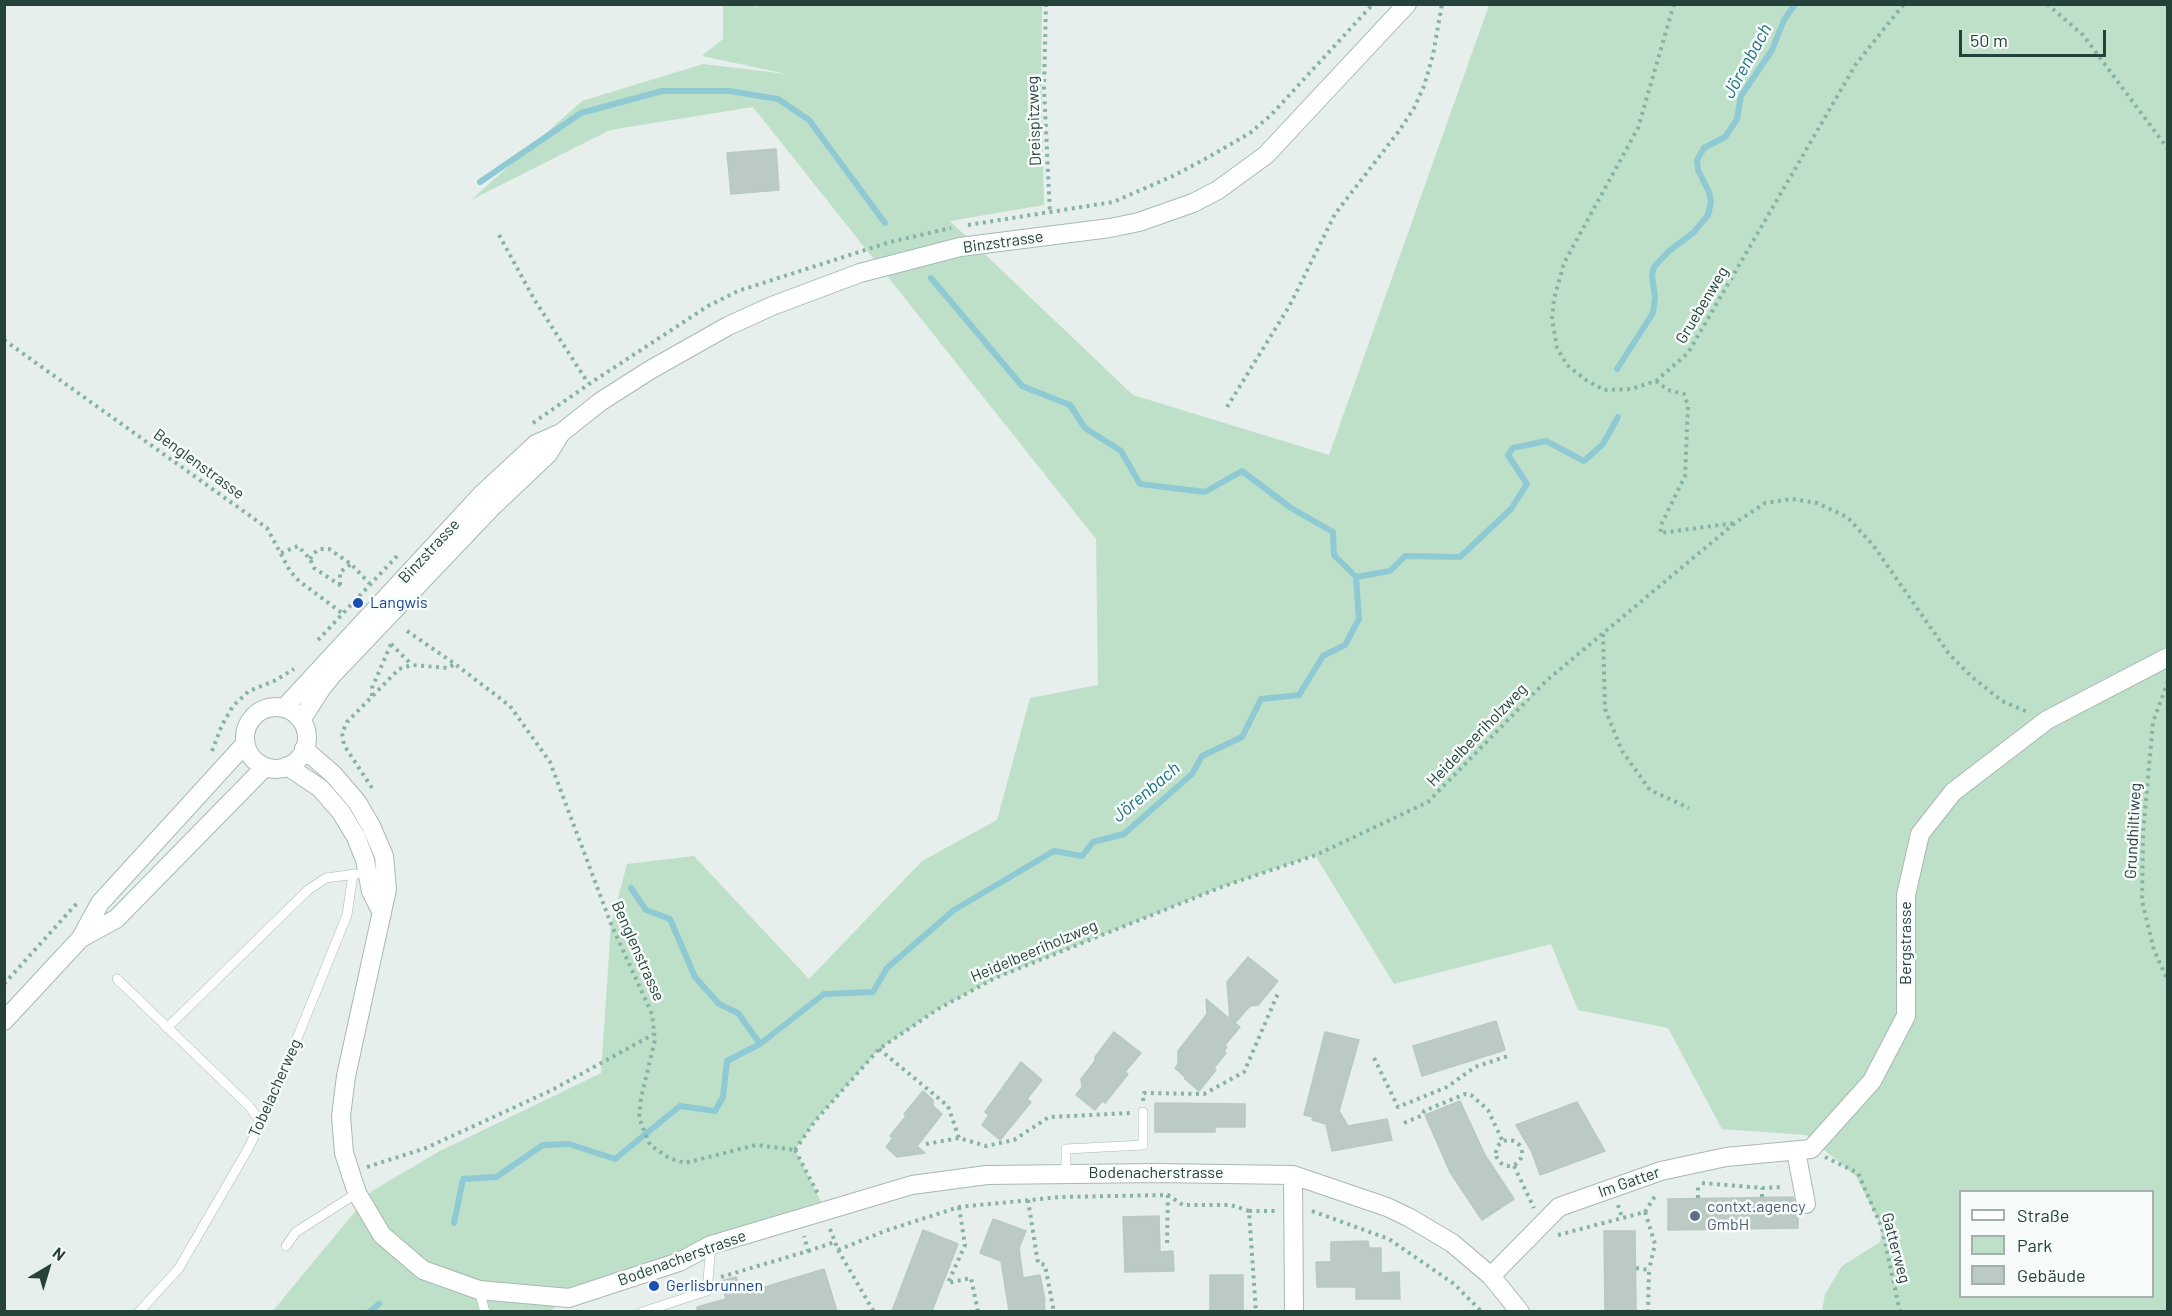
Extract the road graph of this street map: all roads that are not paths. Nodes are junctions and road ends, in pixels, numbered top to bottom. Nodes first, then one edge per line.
1 (1407, 4) edge
2 (367, 629) junction
3 (2168, 657) edge
4 (284, 708) junction
5 (301, 720) junction
6 (245, 744) junction
7 (304, 749) junction
8 (287, 766) junction
9 (265, 767) junction
10 (387, 871) junction
11 (360, 873) junction
12 (382, 913) junction
13 (81, 938) junction
14 (117, 979) dead end
15 (4, 1021) edge
16 (166, 1028) junction
17 (1143, 1112) road end
18 (261, 1122) junction
19 (1804, 1150) junction
20 (1065, 1173) junction
21 (1293, 1175) junction
22 (357, 1193) junction
23 (1806, 1204) dead end
24 (711, 1245) junction
25 (286, 1246) dead end
26 (1491, 1276) junction
27 (479, 1290) junction
28 (571, 1305) edge
29 (140, 1311) edge
30 (485, 1311) edge
31 (642, 1311) edge
32 (1294, 1311) edge
33 (1520, 1311) edge

1 - 2 street, Binzstrasse
2 - 4 street, Binzstrasse
2 - 5 street, Binzstrasse
3 - 19 street, Bergstrasse
4 - 5 street
4 - 6 street
5 - 7 street
6 - 9 street
6 - 13 street
7 - 8 street
7 - 10 street, Bodenacherstrasse
8 - 9 street
8 - 11 street
9 - 13 street
10 - 11 lane
10 - 12 street, Bodenacherstrasse
11 - 12 street
11 - 16 lane
11 - 18 lane, Tobelacherweg
12 - 22 street, Bodenacherstrasse
13 - 15 street
14 - 16 lane
16 - 18 lane
17 - 20 lane
18 - 29 lane, Tobelacherweg
19 - 23 street
19 - 26 street, Im Gatter
20 - 21 street, Bodenacherstrasse
20 - 24 street, Bodenacherstrasse
21 - 26 street, Bodenacherstrasse
21 - 32 street
22 - 25 lane
22 - 27 street, Bodenacherstrasse
24 - 28 street, Bodenacherstrasse
24 - 31 lane
26 - 33 street, Bodenacherstrasse
27 - 28 street, Bodenacherstrasse
27 - 30 lane

